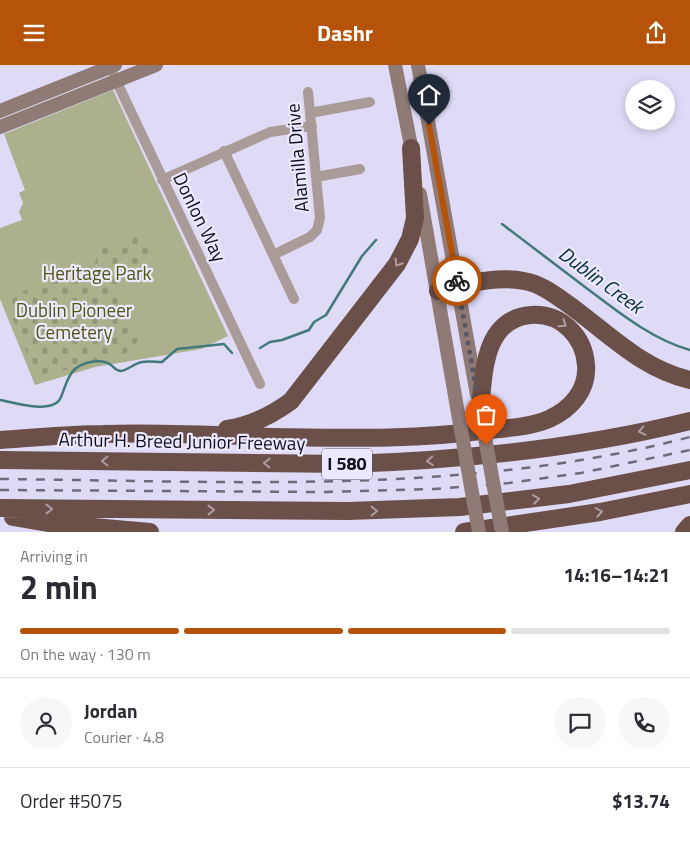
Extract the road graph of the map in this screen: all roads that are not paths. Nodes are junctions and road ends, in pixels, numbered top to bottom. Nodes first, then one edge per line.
1 (156, 65) edge
2 (395, 65) edge
3 (418, 65) edge
4 (111, 66) edge
5 (116, 81) junction
6 (308, 93) dead end
7 (370, 102) dead end
8 (0, 111) edge
9 (310, 113) junction
10 (312, 126) junction
11 (0, 127) edge
12 (412, 148) junction
13 (224, 151) junction
14 (360, 169) dead end
15 (316, 177) junction
16 (162, 180) junction
17 (273, 255) junction
18 (458, 286) junction
19 (438, 291) junction
20 (294, 299) dead end
21 (690, 380) edge
22 (260, 384) dead end
23 (480, 410) junction
24 (690, 421) edge
25 (187, 435) junction
26 (0, 440) edge
27 (0, 460) edge
28 (690, 470) edge
29 (690, 494) edge
30 (0, 508) edge
31 (0, 513) edge
32 (690, 525) edge
33 (150, 532) edge
34 (464, 532) edge
35 (479, 532) edge
36 (502, 532) edge
37 (684, 532) edge

1 - 5 main road
2 - 12 main road
3 - 18 main road
4 - 5 street, Donlon Way
4 - 8 main road
5 - 11 main road
5 - 16 street, Donlon Way
6 - 9 street, Alamilla Drive
7 - 9 street
9 - 10 street, Alamilla Drive
10 - 13 street
10 - 15 street, Alamilla Drive
12 - 19 main road
12 -> 25 highway
13 - 16 street
13 - 17 street
14 - 15 street
15 - 17 street, Alamilla Drive
16 - 22 street, Donlon Way
17 - 20 street
18 - 19 highway
18 - 21 highway
18 - 23 main road
19 - 35 main road, bridge
23 -> 25 highway
23 - 36 main road, bridge
24 -> 27 highway, Arthur H. Breed Junior Freeway / I 580
25 - 26 highway
30 -> 28 highway
34 -> 29 highway
31 - 33 highway
32 - 37 highway

